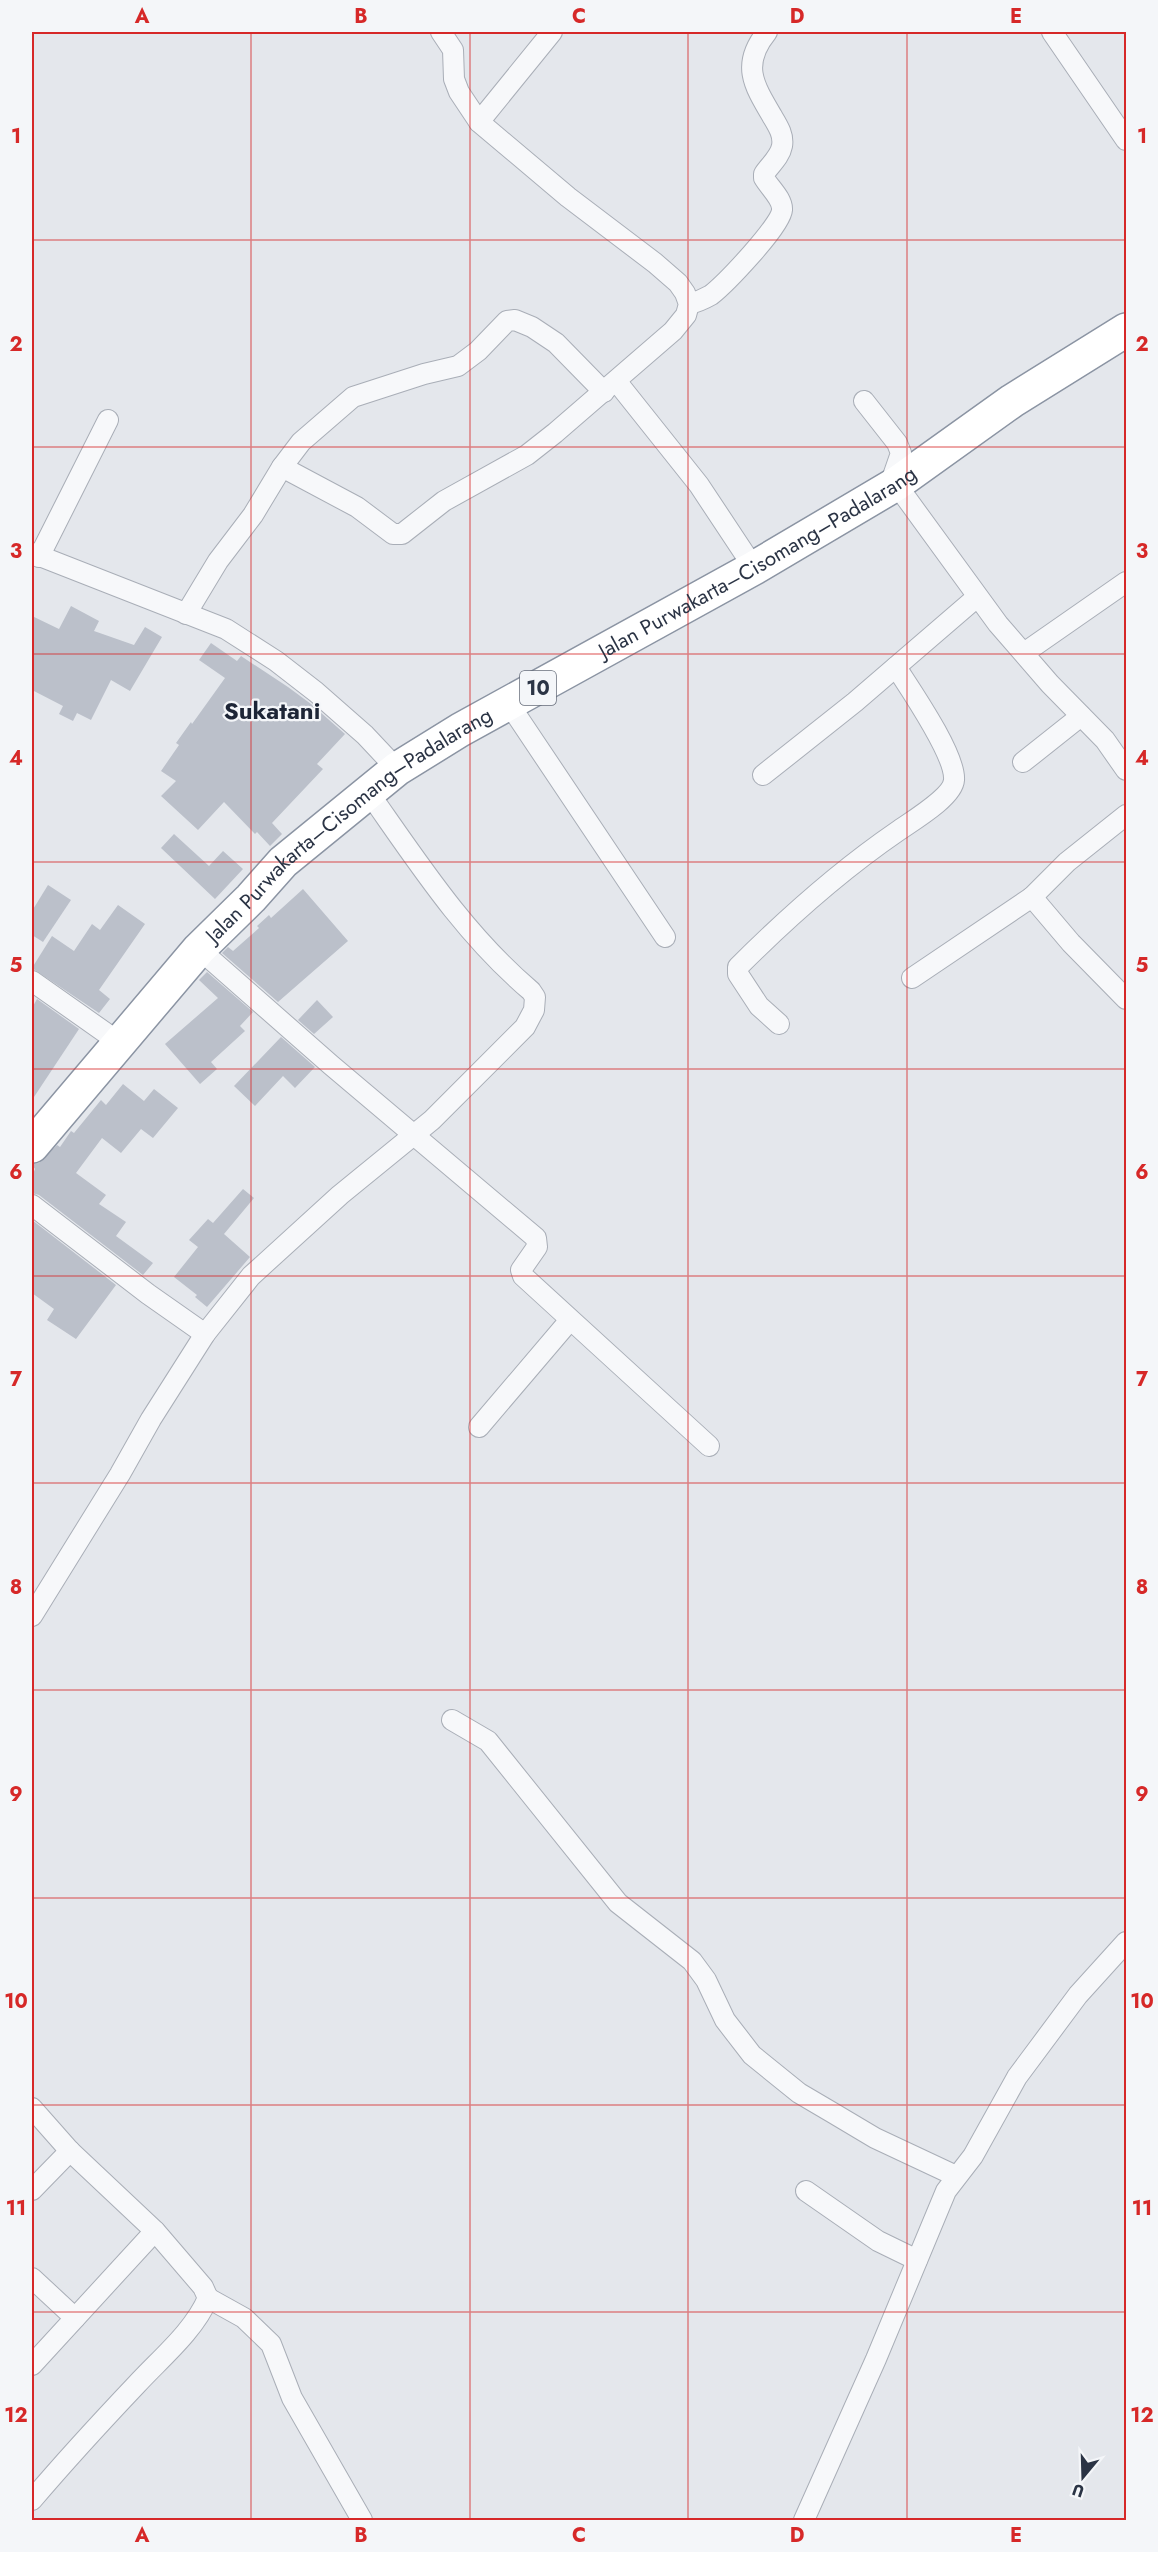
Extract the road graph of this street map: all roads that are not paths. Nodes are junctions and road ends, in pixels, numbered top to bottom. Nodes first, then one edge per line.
1 (441, 32) edge
2 (552, 32) edge
3 (766, 32) edge
4 (1052, 32) edge
5 (479, 122) junction
6 (1126, 140) edge
7 (689, 304) junction
8 (1126, 330) edge
9 (611, 387) junction
10 (864, 401) dead end
11 (108, 420) dead end
12 (282, 467) junction
13 (896, 484) junction
14 (35, 555) edge
15 (754, 568) junction
16 (1126, 582) edge
17 (977, 597) junction
18 (186, 614) junction
19 (1024, 653) junction
20 (896, 667) junction
21 (509, 704) junction
22 (1081, 716) junction
23 (1023, 762) dead end
24 (397, 769) junction
25 (1126, 770) edge
26 (763, 775) dead end
27 (369, 793) junction
28 (1126, 815) edge
29 (1032, 897) junction
30 (665, 938) dead end
31 (200, 949) junction
32 (912, 978) dead end
33 (32, 981) edge
34 (1126, 999) edge
35 (780, 1024) dead end
36 (120, 1043) junction
37 (414, 1135) junction
38 (32, 1146) edge
39 (32, 1205) edge
40 (570, 1320) junction
41 (206, 1334) junction
42 (479, 1427) dead end
43 (709, 1446) dead end
44 (32, 1616) edge
45 (452, 1720) dead end
46 (1126, 1942) edge
47 (32, 2108) edge
48 (70, 2151) junction
49 (956, 2176) junction
50 (32, 2190) edge
51 (806, 2191) dead end
52 (155, 2231) junction
53 (917, 2260) junction
54 (32, 2278) edge
55 (208, 2298) junction
56 (75, 2318) junction
57 (32, 2365) edge
58 (32, 2500) edge
59 (362, 2520) edge
60 (804, 2520) edge

1 - 5 street
2 - 5 street
3 - 7 street
4 - 6 street
5 - 7 street
7 - 9 street
8 - 13 highway, Jalan Purwakarta–Cisomang–Padalarang / 10
9 - 12 street
9 - 12 street
9 - 15 street
10 - 13 street
11 - 14 street
12 - 18 street
13 - 15 highway, Jalan Purwakarta–Cisomang–Padalarang / 10
13 - 17 street
14 - 18 street
15 - 21 highway, Jalan Purwakarta–Cisomang–Padalarang / 10
16 - 19 street
17 - 19 street
17 - 20 street
18 - 24 street
19 - 22 street
20 - 26 street
20 - 35 street
21 - 24 highway, Jalan Purwakarta–Cisomang–Padalarang / 10
21 - 30 street
22 - 23 street
22 - 25 street
24 - 27 highway, Jalan Purwakarta–Cisomang–Padalarang / 10
27 - 31 highway, Jalan Purwakarta–Cisomang–Padalarang / 10
27 - 37 street
28 - 29 street
29 - 32 street
29 - 34 street
31 - 36 highway, Jalan Purwakarta–Cisomang–Padalarang / 10
31 - 37 street
33 - 36 street
36 - 38 highway, Jalan Purwakarta–Cisomang–Padalarang / 10
37 - 40 street
37 - 41 street
39 - 41 street
40 - 42 street
40 - 43 street
41 - 44 street
45 - 49 street
46 - 49 street
47 - 48 street
48 - 50 street
48 - 52 street
49 - 53 street
51 - 53 street
52 - 55 street
52 - 56 street
53 - 60 street
54 - 56 street
55 - 58 street
55 - 59 street
56 - 57 street

